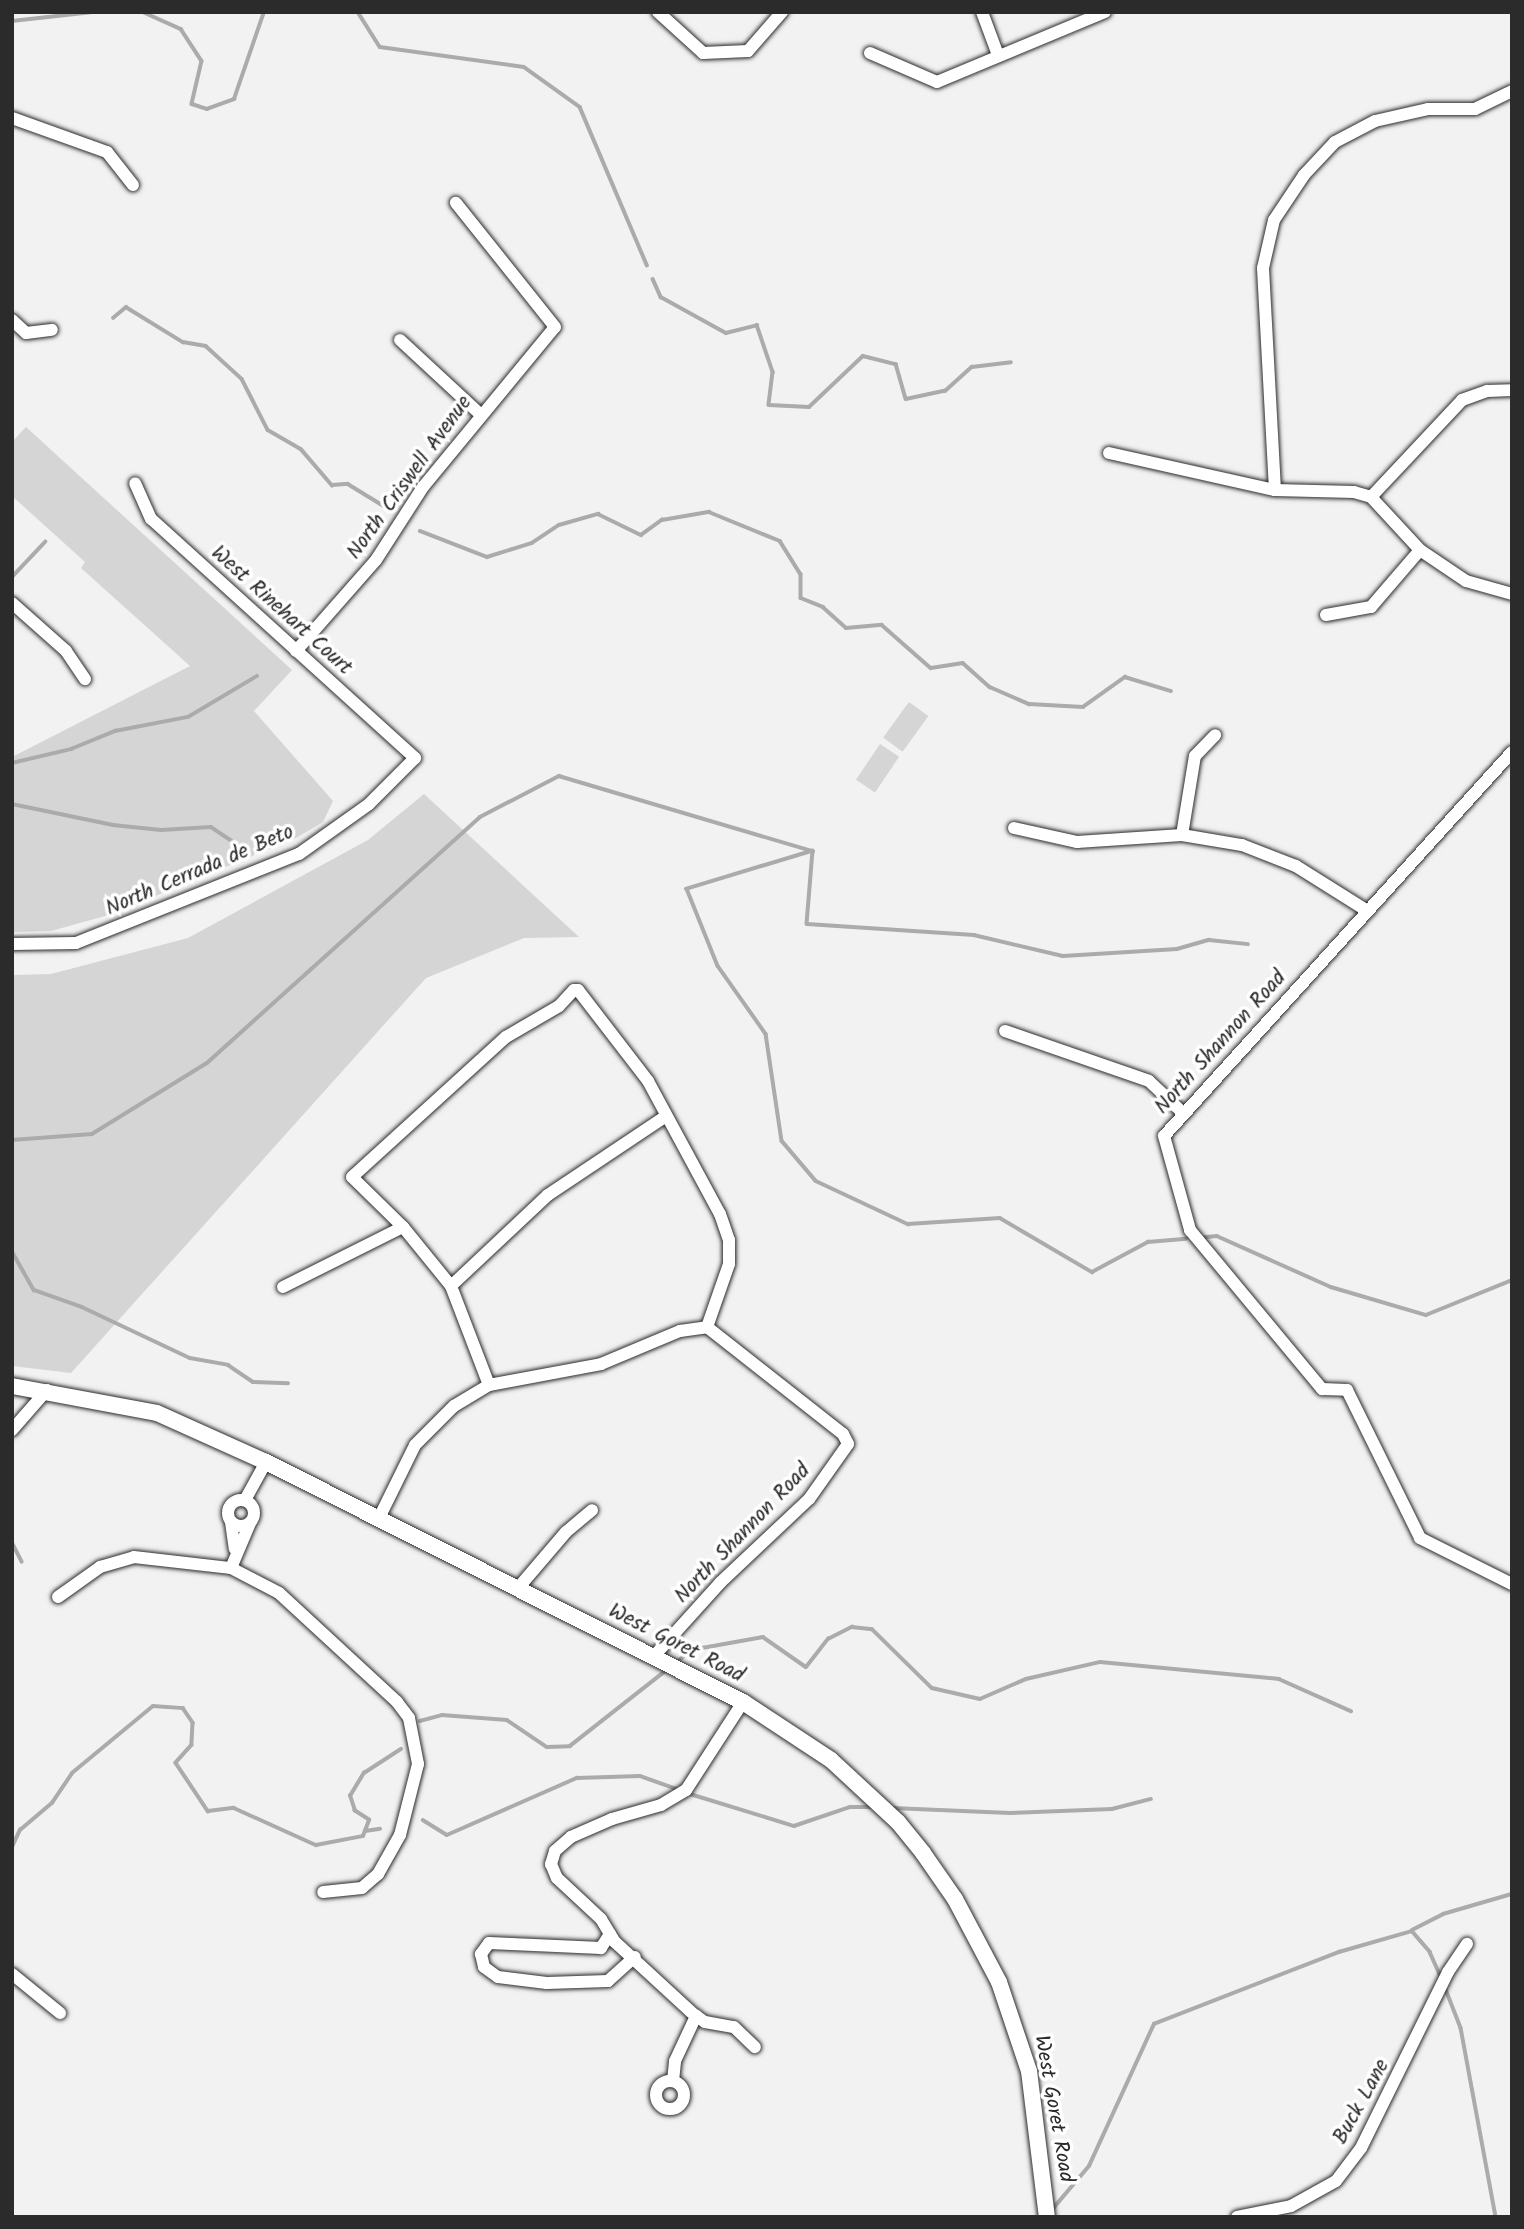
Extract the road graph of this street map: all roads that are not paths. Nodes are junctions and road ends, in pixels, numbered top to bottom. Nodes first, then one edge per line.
1 (658, 12) edge
2 (782, 12) edge
3 (982, 12) edge
4 (1105, 12) edge
5 (870, 53) dead end
6 (998, 55) junction
7 (1512, 92) edge
8 (12, 118) edge
9 (133, 185) dead end
10 (456, 203) dead end
11 (12, 320) edge
12 (52, 330) dead end
13 (400, 340) dead end
14 (1512, 390) edge
15 (480, 414) junction
16 (1109, 453) dead end
17 (135, 483) dead end
18 (1275, 490) junction
19 (1371, 497) junction
20 (1420, 551) junction
21 (1512, 593) edge
22 (12, 603) edge
23 (1326, 615) dead end
24 (296, 651) junction
25 (85, 679) dead end
26 (1215, 735) dead end
27 (1512, 752) edge
28 (415, 758) joint
29 (1014, 828) dead end
30 (1182, 835) junction
31 (1366, 911) junction
32 (12, 944) edge
33 (1004, 1031) dead end
34 (1182, 1112) junction
35 (666, 1116) junction
36 (403, 1227) junction
37 (451, 1286) junction
38 (283, 1287) dead end
39 (707, 1327) junction
40 (489, 1385) junction
41 (12, 1386) edge
42 (47, 1390) junction
43 (12, 1430) edge
44 (266, 1462) junction
45 (245, 1500) junction
46 (592, 1510) dead end
47 (379, 1518) junction
48 (230, 1522) junction
49 (250, 1523) junction
50 (235, 1549) junction
51 (231, 1568) junction
52 (1512, 1584) edge
53 (519, 1587) junction
54 (58, 1597) dead end
55 (654, 1656) junction
56 (743, 1702) junction
57 (323, 1892) dead end
58 (610, 1934) junction
59 (1467, 1944) dead end
60 (635, 1957) junction
61 (12, 1974) edge
62 (60, 2013) dead end
63 (696, 2016) junction
64 (755, 2047) dead end
65 (673, 2081) dead end
66 (1047, 2217) edge
67 (1237, 2217) edge

1 - 2 street
3 - 6 street
4 - 6 street
5 - 6 street
7 - 18 street
8 - 9 street
10 - 15 street, North Criswell Avenue
11 - 12 street
13 - 15 street
14 - 19 street
15 - 24 street, North Criswell Avenue
16 - 18 street
17 - 24 street, West Rinehart Court
18 - 19 street
19 - 20 street
20 - 21 street
20 - 23 street
22 - 25 street
24 - 28 street, West Rinehart Court
26 - 30 street
27 - 31 street, North Shannon Road
28 - 32 street, North Cerrada de Beto
29 - 30 street
30 - 31 street
31 - 34 street, North Shannon Road
33 - 34 street
34 - 52 street, North Shannon Road
35 - 36 street
35 - 37 street
35 - 39 street
36 - 37 street
36 - 38 street
37 - 40 street
39 - 40 street
39 - 55 street, North Shannon Road
40 - 47 street
41 - 42 street, West Goret Road
42 - 43 street
42 - 44 street, West Goret Road
44 - 45 street
44 - 47 street, West Goret Road
45 - 48 street
45 - 49 street
46 - 53 street
47 - 53 street, West Goret Road
48 - 49 street
48 - 50 street
49 - 50 street
50 - 51 street
51 - 54 street
51 - 57 street
53 - 55 street, West Goret Road
55 - 56 street, West Goret Road
56 - 58 street
56 - 66 street, West Goret Road
58 - 60 street
58 - 60 street
59 - 67 street, Buck Lane
60 - 63 street
61 - 62 street
63 - 64 street
63 - 65 street

